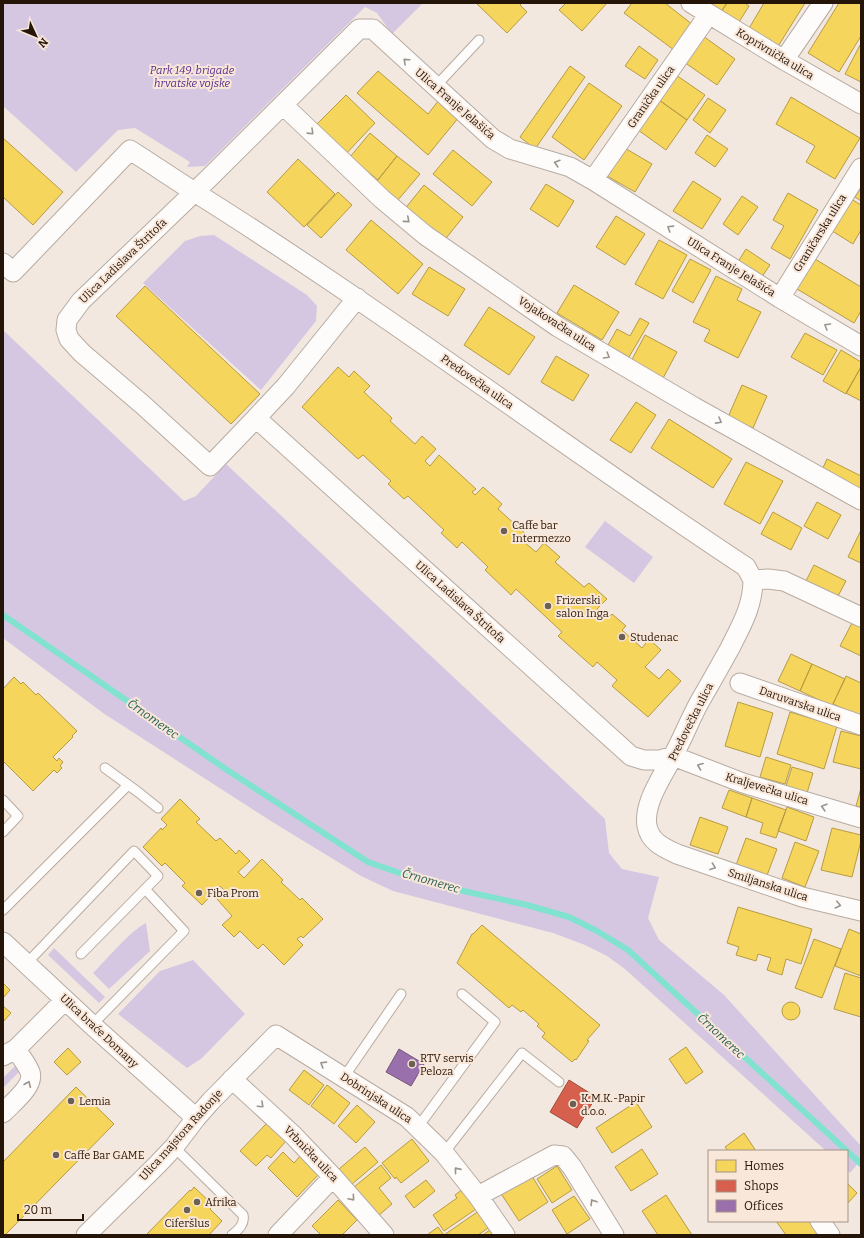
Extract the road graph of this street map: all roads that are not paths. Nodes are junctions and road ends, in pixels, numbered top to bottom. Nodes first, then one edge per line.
1 (691, 3) edge
2 (823, 3) edge
3 (709, 14) junction
4 (479, 40) dead end
5 (784, 60) junction
6 (435, 87) junction
7 (284, 104) junction
8 (861, 104) edge
9 (861, 168) edge
10 (593, 180) junction
11 (194, 192) junction
12 (3, 263) edge
13 (357, 298) junction
14 (780, 298) junction
15 (861, 346) edge
16 (256, 418) junction
17 (861, 500) edge
18 (753, 580) junction
19 (861, 617) edge
20 (740, 683) dead end
21 (861, 725) edge
22 (674, 756) junction
23 (105, 768) dead end
24 (128, 785) junction
25 (3, 800) edge
26 (158, 808) dead end
27 (861, 818) edge
28 (3, 832) edge
29 (677, 854) joint
30 (145, 890) junction
31 (3, 910) edge
32 (861, 911) edge
33 (3, 942) edge
34 (81, 954) dead end
35 (26, 964) junction
36 (401, 994) dead end
37 (462, 994) dead end
38 (65, 1000) junction
39 (92, 1025) junction
40 (276, 1035) joint
41 (10, 1053) edge
42 (344, 1077) junction
43 (232, 1079) junction
44 (559, 1082) dead end
45 (3, 1113) edge
46 (196, 1118) junction
47 (418, 1127) junction
48 (174, 1147) junction
49 (444, 1153) junction
50 (333, 1177) junction
51 (478, 1196) junction
52 (821, 1222) edge
53 (86, 1235) edge
54 (232, 1235) edge
55 (278, 1235) edge
56 (384, 1235) edge
57 (505, 1235) edge
58 (614, 1235) edge
59 (830, 1235) edge

1 - 3 street, Koprivnička ulica
2 - 5 street
3 - 5 street, Koprivnička ulica
3 - 10 street, Granička ulica
4 - 6 lane
5 - 8 street, Koprivnička ulica
6 -> 7 street, Ulica Franje Jelašića
10 -> 6 street, Ulica Franje Jelašića
7 - 11 street, Ulica Franje Jelašića
7 -> 17 street, Vojakovačka ulica
9 - 14 street, Graničarska ulica
14 -> 10 street, Ulica Franje Jelašića
11 - 12 street
11 - 13 street, Predovečka ulica
11 - 16 street, Ulica Ladislava Štritofa
13 - 16 street, Ulica Ladislava Štritofa
13 - 18 street, Predovečka ulica
15 -> 14 street, Ulica Franje Jelašića
16 - 22 street, Ulica Ladislava Štritofa
18 - 19 street
18 - 22 street, Predovečka ulica
20 - 21 street, Daruvarska ulica
27 -> 22 street, Kraljevečka ulica
22 - 29 street, Predovečka ulica
23 - 24 lane
24 - 26 lane
24 - 31 lane
25 - 28 lane
29 -> 32 street, Smiljanska ulica
30 - 34 lane
30 - 35 lane
30 - 39 lane
33 - 35 street, Ulica braće Domany
35 - 38 street, Ulica braće Domany
36 - 42 lane
37 - 47 lane
38 - 39 street, Ulica braće Domany
38 - 41 street
39 - 46 street, Ulica braće Domany
42 -> 40 street, Dobrinjska ulica
40 - 43 street, Ulica majstora Radonje
45 -> 41 street
42 - 47 street, Dobrinjska ulica
43 - 46 street, Ulica majstora Radonje
43 -> 50 street, Vrbnička ulica
44 - 49 lane
46 - 48 street, Ulica majstora Radonje
47 - 49 street, Dobrinjska ulica
48 - 53 street, Ulica majstora Radonje
48 - 54 lane
51 -> 49 street, Dobrinjska ulica
50 - 55 street
50 -> 56 street, Vrbnička ulica
51 - 57 street, Dobrinjska ulica
58 -> 51 street
52 - 59 street

